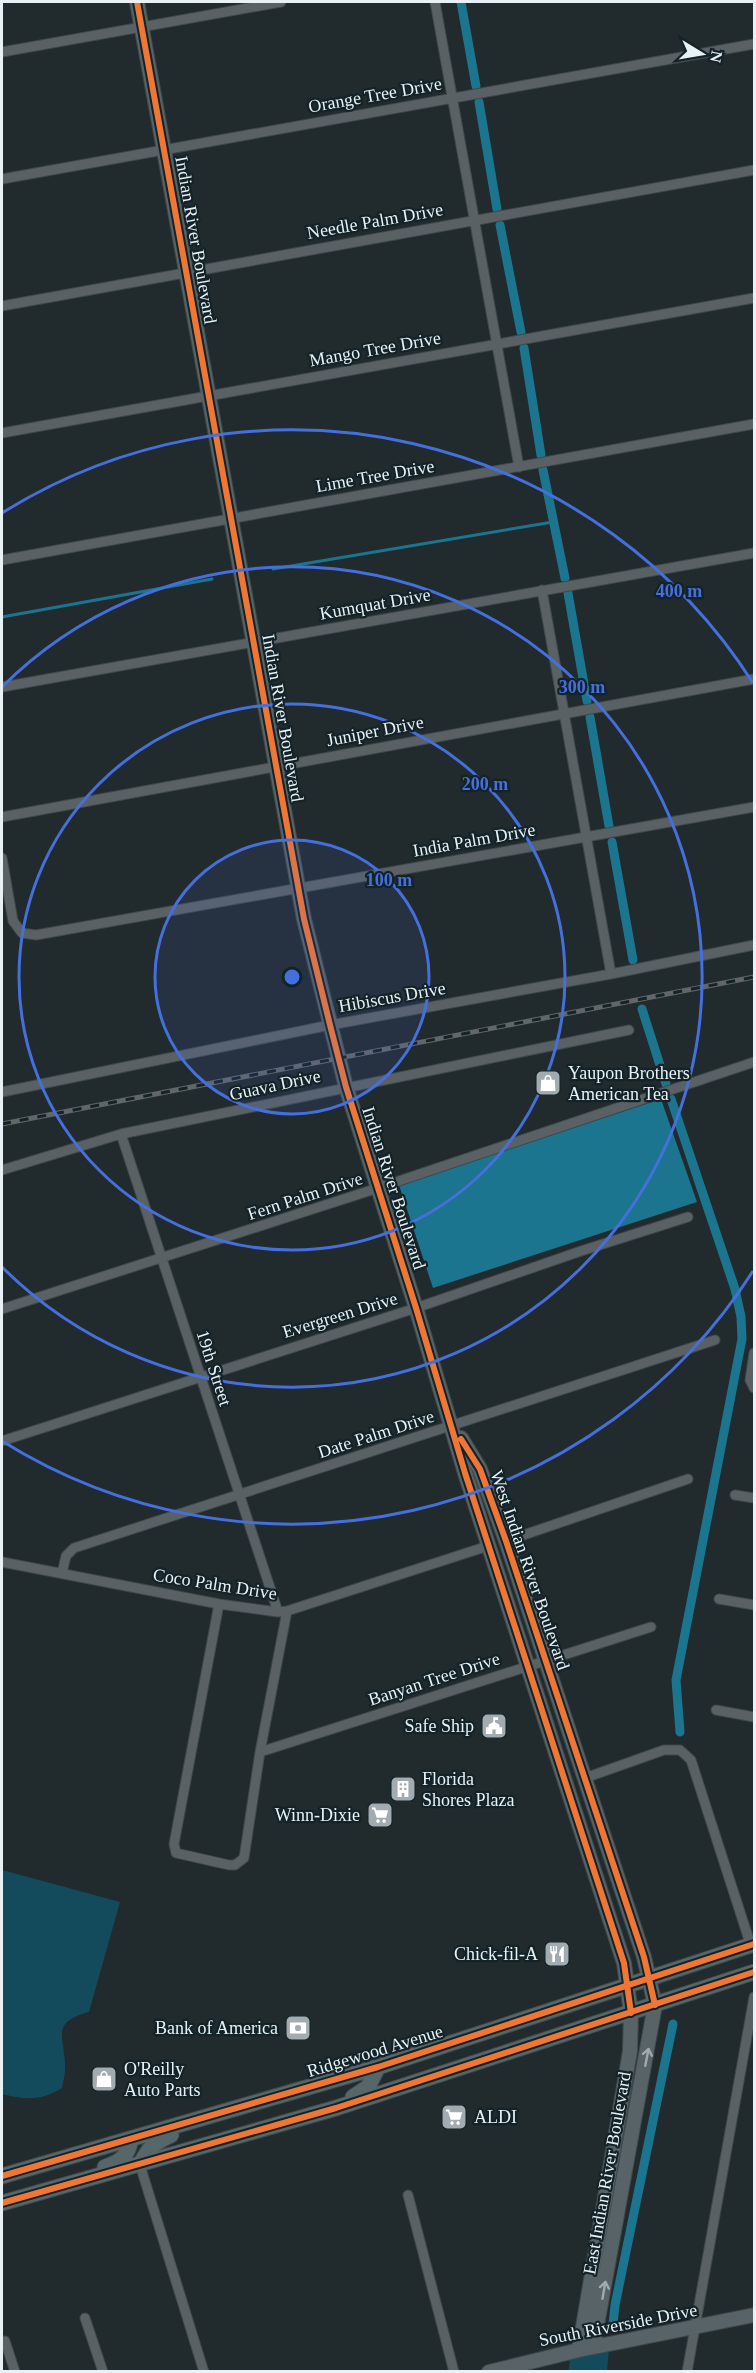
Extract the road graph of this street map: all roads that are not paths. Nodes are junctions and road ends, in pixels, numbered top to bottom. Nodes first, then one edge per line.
1 (137, 2) edge
2 (281, 2) edge
3 (435, 2) edge
4 (142, 27) junction
5 (754, 44) edge
6 (2, 52) edge
7 (453, 98) junction
8 (164, 150) junction
9 (754, 170) edge
10 (2, 179) edge
11 (475, 220) junction
12 (187, 272) junction
13 (754, 298) edge
14 (2, 306) edge
15 (497, 344) junction
16 (209, 396) junction
17 (754, 424) edge
18 (2, 433) edge
19 (519, 467) junction
20 (231, 519) junction
21 (754, 553) edge
22 (2, 560) edge
23 (542, 591) junction
24 (254, 642) junction
25 (754, 679) edge
26 (2, 687) edge
27 (563, 713) junction
28 (276, 766) junction
29 (754, 807) edge
30 (2, 817) edge
31 (586, 837) junction
32 (2, 858) edge
33 (298, 888) junction
34 (754, 945) edge
35 (611, 974) junction
36 (330, 1025) junction
37 (628, 1030) dead end
38 (754, 1062) edge
39 (346, 1088) junction
40 (2, 1092) edge
41 (121, 1134) junction
42 (2, 1170) edge
43 (378, 1188) junction
44 (688, 1217) dead end
45 (161, 1258) junction
46 (417, 1308) junction
47 (2, 1309) edge
48 (715, 1340) dead end
49 (754, 1353) edge
50 (200, 1376) junction
51 (752, 1384) edge
52 (453, 1426) junction
53 (2, 1441) edge
54 (688, 1479) dead end
55 (735, 1495) dead end
56 (238, 1496) junction
57 (754, 1498) edge
58 (506, 1541) junction
59 (488, 1546) junction
60 (2, 1562) edge
61 (62, 1574) junction
62 (719, 1599) dead end
63 (219, 1604) junction
64 (754, 1605) edge
65 (282, 1612) junction
66 (651, 1627) dead end
67 (547, 1660) junction
68 (528, 1666) junction
69 (716, 1710) dead end
70 (754, 1717) edge
71 (260, 1752) junction
72 (585, 1778) junction
73 (753, 1945) edge
74 (754, 1972) edge
75 (650, 1978) junction
76 (628, 1985) junction
77 (754, 1997) edge
78 (655, 2005) junction
79 (631, 2013) junction
80 (378, 2067) junction
81 (625, 2090) junction
82 (640, 2092) junction
83 (336, 2108) junction
84 (184, 2124) junction
85 (131, 2139) junction
86 (140, 2165) junction
87 (2, 2176) edge
88 (79, 2181) junction
89 (408, 2195) dead end
90 (2, 2203) edge
91 (754, 2315) edge
92 (85, 2318) dead end
93 (694, 2329) junction
94 (5, 2341) dead end
95 (593, 2347) junction
96 (579, 2350) junction
97 (15, 2372) edge
98 (103, 2372) edge
99 (204, 2372) edge
100 (454, 2372) edge
101 (489, 2372) edge
102 (687, 2372) edge

1 - 4 main road, Indian River Boulevard
2 - 4 street
3 - 7 street
4 - 6 street
4 - 8 main road, Indian River Boulevard
5 - 7 street, Orange Tree Drive
7 - 8 street, Orange Tree Drive
7 - 11 street
8 - 10 street, Orange Tree Drive
8 - 12 main road, Indian River Boulevard
9 - 11 street, Needle Palm Drive
11 - 12 street, Needle Palm Drive
11 - 15 street
12 - 14 street, Needle Palm Drive
12 - 16 main road, Indian River Boulevard
13 - 15 street, Mango Tree Drive
15 - 16 street, Mango Tree Drive
15 - 19 street
16 - 18 street, Mango Tree Drive
16 - 20 main road, Indian River Boulevard
17 - 19 street, Lime Tree Drive
19 - 20 street, Lime Tree Drive
20 - 22 street, Lime Tree Drive
20 - 24 main road, Indian River Boulevard
21 - 23 street, Kumquat Drive
23 - 24 street, Kumquat Drive
23 - 27 street
24 - 26 street, Kumquat Drive
24 - 28 main road, Indian River Boulevard
25 - 27 street, Juniper Drive
27 - 28 street, Juniper Drive
27 - 31 street
28 - 30 street, Juniper Drive
28 - 33 main road, Indian River Boulevard
29 - 31 street, India Palm Drive
31 - 33 street, India Palm Drive
31 - 35 street
32 - 33 street, India Palm Drive
33 - 36 main road, Indian River Boulevard
34 - 35 street, Hibiscus Drive
35 - 36 street, Hibiscus Drive
36 - 39 main road, Indian River Boulevard
36 - 40 street, Hibiscus Drive
37 - 39 street, Guava Drive
38 - 43 street, Fern Palm Drive
39 - 41 street, Guava Drive
39 - 43 main road, Indian River Boulevard
41 - 42 street, Guava Drive
41 - 45 street, 19th Street
43 - 45 street, Fern Palm Drive
43 - 46 main road, Indian River Boulevard
44 - 46 street, Evergreen Drive
45 - 47 street, Fern Palm Drive
45 - 50 street, 19th Street
46 - 50 street, Evergreen Drive
46 - 52 main road, Indian River Boulevard
48 - 52 street, Date Palm Drive
49 - 51 street
50 - 53 street, Evergreen Drive
50 - 56 street, 19th Street
52 - 56 street, Date Palm Drive
52 - 58 main road, West Indian River Boulevard
52 - 59 main road, West Indian River Boulevard
54 - 58 street
55 - 57 street
56 - 61 street, Date Palm Drive
56 - 65 street, 19th Street
58 - 67 main road, West Indian River Boulevard
59 - 65 street, Coco Palm Drive
59 - 68 main road, West Indian River Boulevard
60 - 61 street, Coco Palm Drive
61 - 63 street, Coco Palm Drive
62 - 64 street
63 - 65 street, Coco Palm Drive
63 - 71 street, 19th Street
65 - 71 street, 19th Street
66 - 67 street, Banyan Tree Drive
67 - 68 street, Banyan Tree Drive
67 - 72 main road, West Indian River Boulevard
68 - 71 street, Banyan Tree Drive
68 - 76 main road, West Indian River Boulevard
69 - 70 street
72 - 73 street
72 - 75 main road, West Indian River Boulevard
73 - 75 main road, Ridgewood Avenue
74 - 78 main road
75 - 76 main road, Ridgewood Avenue
75 - 78 main road, West Indian River Boulevard
76 - 79 main road, West Indian River Boulevard
76 - 80 main road, Ridgewood Avenue
77 - 93 street
78 - 79 main road
82 -> 78 main road, East Indian River Boulevard
79 - 81 main road, East Indian River Boulevard
79 - 83 main road
80 - 83 main road
80 - 84 main road, Ridgewood Avenue
81 - 82 main road
81 - 96 main road, East Indian River Boulevard
95 -> 82 main road, East Indian River Boulevard
83 - 86 main road
84 - 85 main road, Ridgewood Avenue
84 - 86 main road
85 - 87 main road, Ridgewood Avenue
85 - 88 main road
86 - 88 main road
86 - 99 street
88 - 90 main road
89 - 100 street
91 - 93 main road, South Riverside Drive
92 - 98 street
93 - 95 main road, South Riverside Drive
93 - 102 street
94 - 97 street
95 - 96 main road, South Riverside Drive
96 - 101 main road, South Riverside Drive

